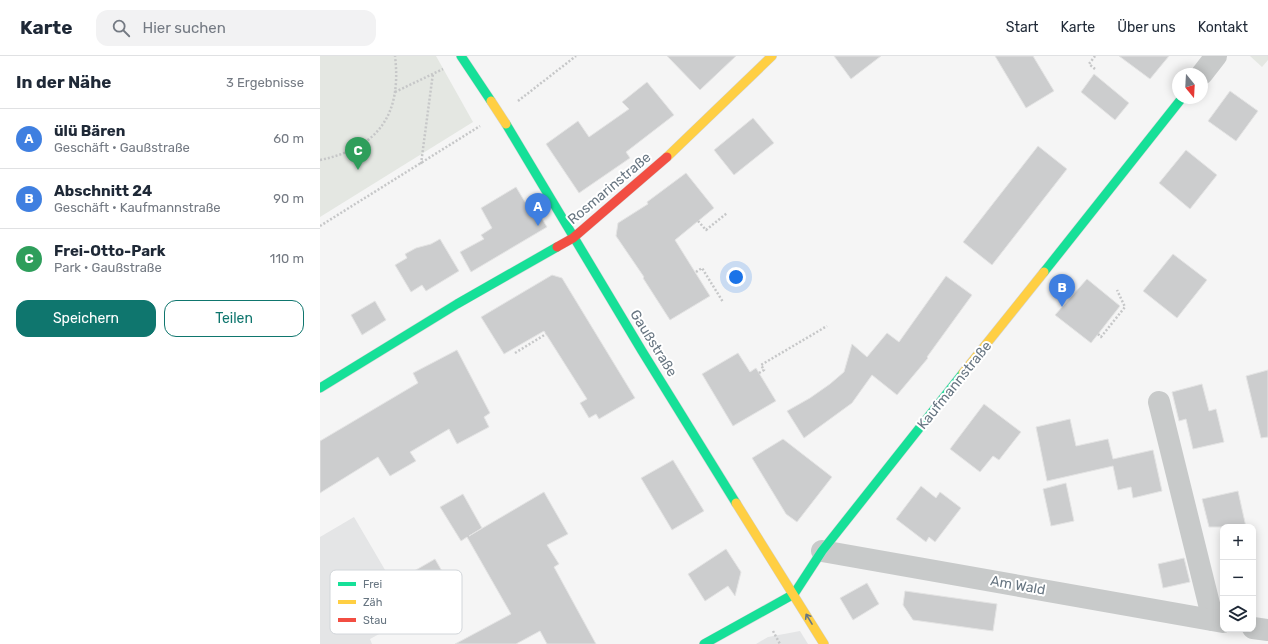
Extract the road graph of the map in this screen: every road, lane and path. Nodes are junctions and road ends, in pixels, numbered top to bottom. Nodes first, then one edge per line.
1 (395, 56) edge
2 (576, 56) edge
3 (772, 56) edge
4 (1095, 56) edge
5 (1216, 56) edge
6 (462, 57) edge
7 (1207, 68) edge
8 (1095, 69) dead end
9 (433, 74) junction
10 (395, 93) junction
11 (519, 101) dead end
12 (1177, 104) edge
13 (473, 130) dead end
14 (320, 160) edge
15 (421, 164) junction
16 (727, 213) dead end
17 (698, 221) dead end
18 (320, 226) edge
19 (573, 238) junction
20 (696, 272) dead end
21 (1117, 290) dead end
22 (723, 302) dead end
23 (827, 326) dead end
24 (546, 334) dead end
25 (1098, 334) dead end
26 (515, 353) dead end
27 (759, 373) dead end
28 (320, 388) edge
29 (1159, 402) dead end
30 (822, 551) junction
31 (794, 594) junction
32 (1218, 621) edge
33 (1256, 628) edge
34 (1268, 630) edge
35 (778, 640) dead end
36 (704, 644) edge
37 (780, 644) edge
38 (824, 644) edge

1 - 10 path
2 - 11 path
3 - 19 street, Rosmarinstraße
4 - 8 path
5 - 7 street
6 - 9 path
6 - 19 street, Gaußstraße, bridge
9 - 10 path
9 - 15 path
10 - 14 path
12 - 30 street, Kaufmannstraße
13 - 15 path
15 - 18 path
16 - 17 path
19 - 28 street, Rosmarinstraße
19 - 31 street, Gaußstraße
20 - 22 path
21 - 25 path
23 - 27 path
24 - 26 path
29 - 32 street, Am Wald
30 - 31 street, Kaufmannstraße
30 - 32 street, Am Wald
31 - 36 street, Kaufmannstraße
38 -> 31 street, Gaußstraße
33 - 34 street
35 - 37 path

